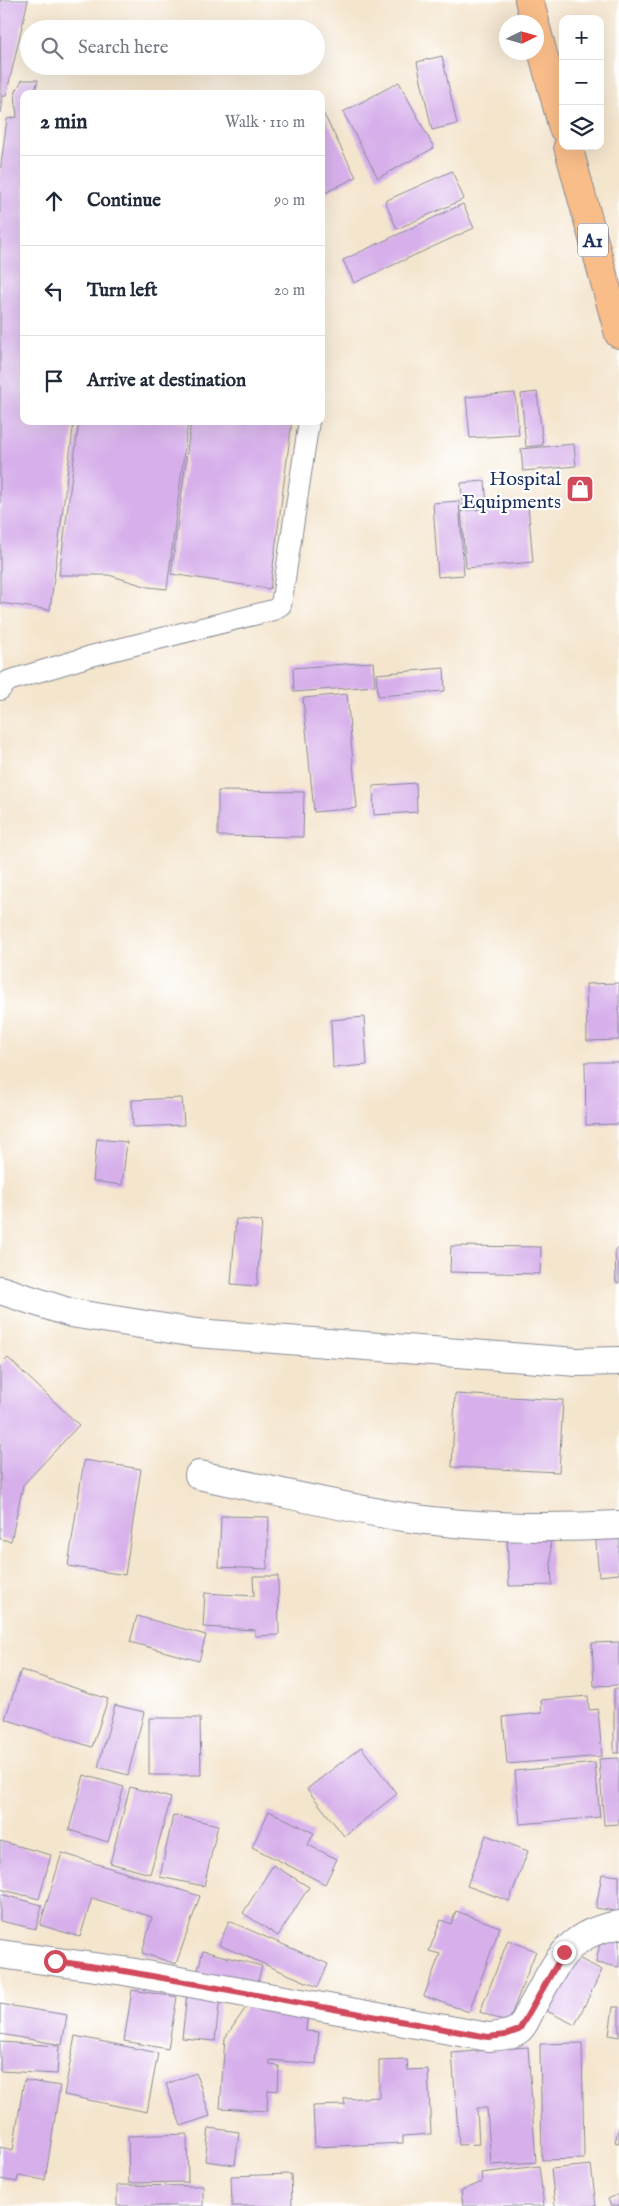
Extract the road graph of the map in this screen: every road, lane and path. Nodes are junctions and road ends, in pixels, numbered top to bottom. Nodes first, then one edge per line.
1 (529, 0) edge
2 (533, 15) edge
3 (544, 58) edge
4 (559, 113) edge
5 (569, 150) edge
6 (618, 326) edge
7 (308, 425) edge
8 (0, 690) edge
9 (0, 1290) edge
10 (619, 1361) edge
11 (199, 1475) dead end
12 (619, 1524) edge
13 (619, 1925) edge
14 (0, 1954) edge

1 - 2 highway
3 - 4 highway
5 - 6 highway, A1
7 - 8 lane
9 - 10 street
11 - 12 street
13 - 14 street

